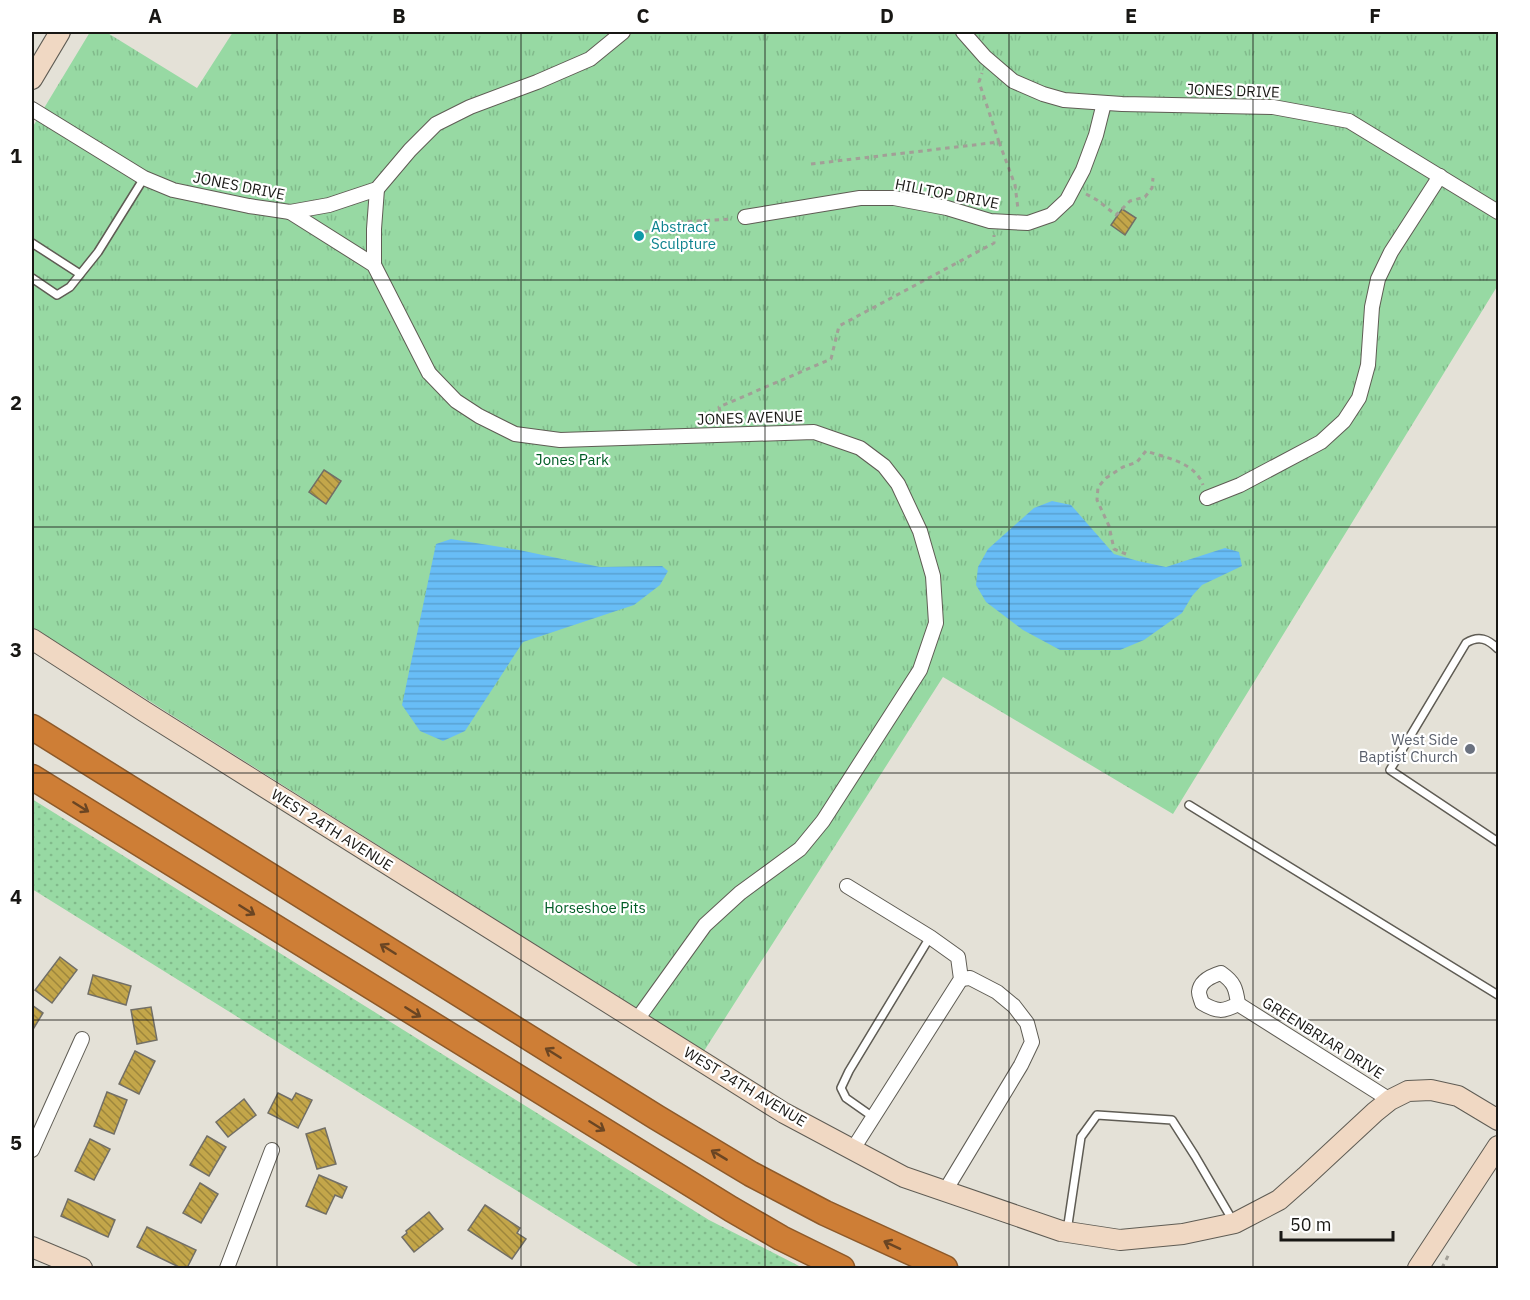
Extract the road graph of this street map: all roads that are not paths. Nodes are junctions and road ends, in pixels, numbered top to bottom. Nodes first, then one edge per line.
1 (60, 32) edge
2 (623, 32) edge
3 (963, 32) edge
4 (32, 79) edge
5 (1104, 103) junction
6 (32, 109) edge
7 (1440, 176) junction
8 (144, 178) junction
9 (377, 189) junction
10 (290, 212) junction
11 (1498, 213) edge
12 (745, 217) road end
13 (32, 243) edge
14 (374, 265) junction
15 (80, 274) junction
16 (32, 278) edge
17 (1207, 498) road end
18 (32, 639) edge
19 (1498, 649) edge
20 (32, 727) edge
21 (32, 777) edge
22 (1189, 805) dead end
23 (1498, 842) edge
24 (847, 886) dead end
25 (930, 937) junction
26 (961, 979) junction
27 (1498, 995) edge
28 (1238, 1004) dead end
29 (636, 1021) junction
30 (82, 1039) dead end
31 (1390, 1100) junction
32 (873, 1117) junction
33 (1498, 1120) edge
34 (1498, 1146) edge
35 (853, 1149) junction
36 (32, 1150) edge
37 (272, 1150) dead end
38 (945, 1191) junction
39 (1235, 1223) junction
40 (1067, 1232) junction
41 (32, 1247) edge
42 (82, 1269) edge
43 (227, 1269) edge
44 (842, 1269) edge
45 (945, 1269) edge
46 (1418, 1269) edge

1 - 4 street
2 - 9 street
3 - 5 street, JONES DRIVE
5 - 7 street, JONES DRIVE
5 - 12 street, HILLTOP DRIVE
6 - 8 street, JONES DRIVE
7 - 11 street, JONES DRIVE
7 - 17 street
8 - 10 street, JONES DRIVE
8 - 15 lane
9 - 10 street, JONES DRIVE
9 - 14 street
10 - 14 street
13 - 15 lane
14 - 29 street, JONES AVENUE
15 - 16 lane
18 - 29 street, WEST 24TH AVENUE
19 - 23 lane
45 -> 20 highway
21 -> 44 highway
22 - 27 lane
24 - 25 street
25 - 26 street
25 - 32 lane
26 - 32 street
26 - 38 street
28 - 31 street, GREENBRIAR DRIVE
29 - 35 street, WEST 24TH AVENUE
30 - 36 street
31 - 33 street, WEST 24TH AVENUE
31 - 39 street, WEST 24TH AVENUE
32 - 35 street
34 - 46 street
35 - 38 street, WEST 24TH AVENUE
37 - 43 street
38 - 40 street, WEST 24TH AVENUE
39 - 40 street, WEST 24TH AVENUE
39 - 40 lane
41 - 42 street

